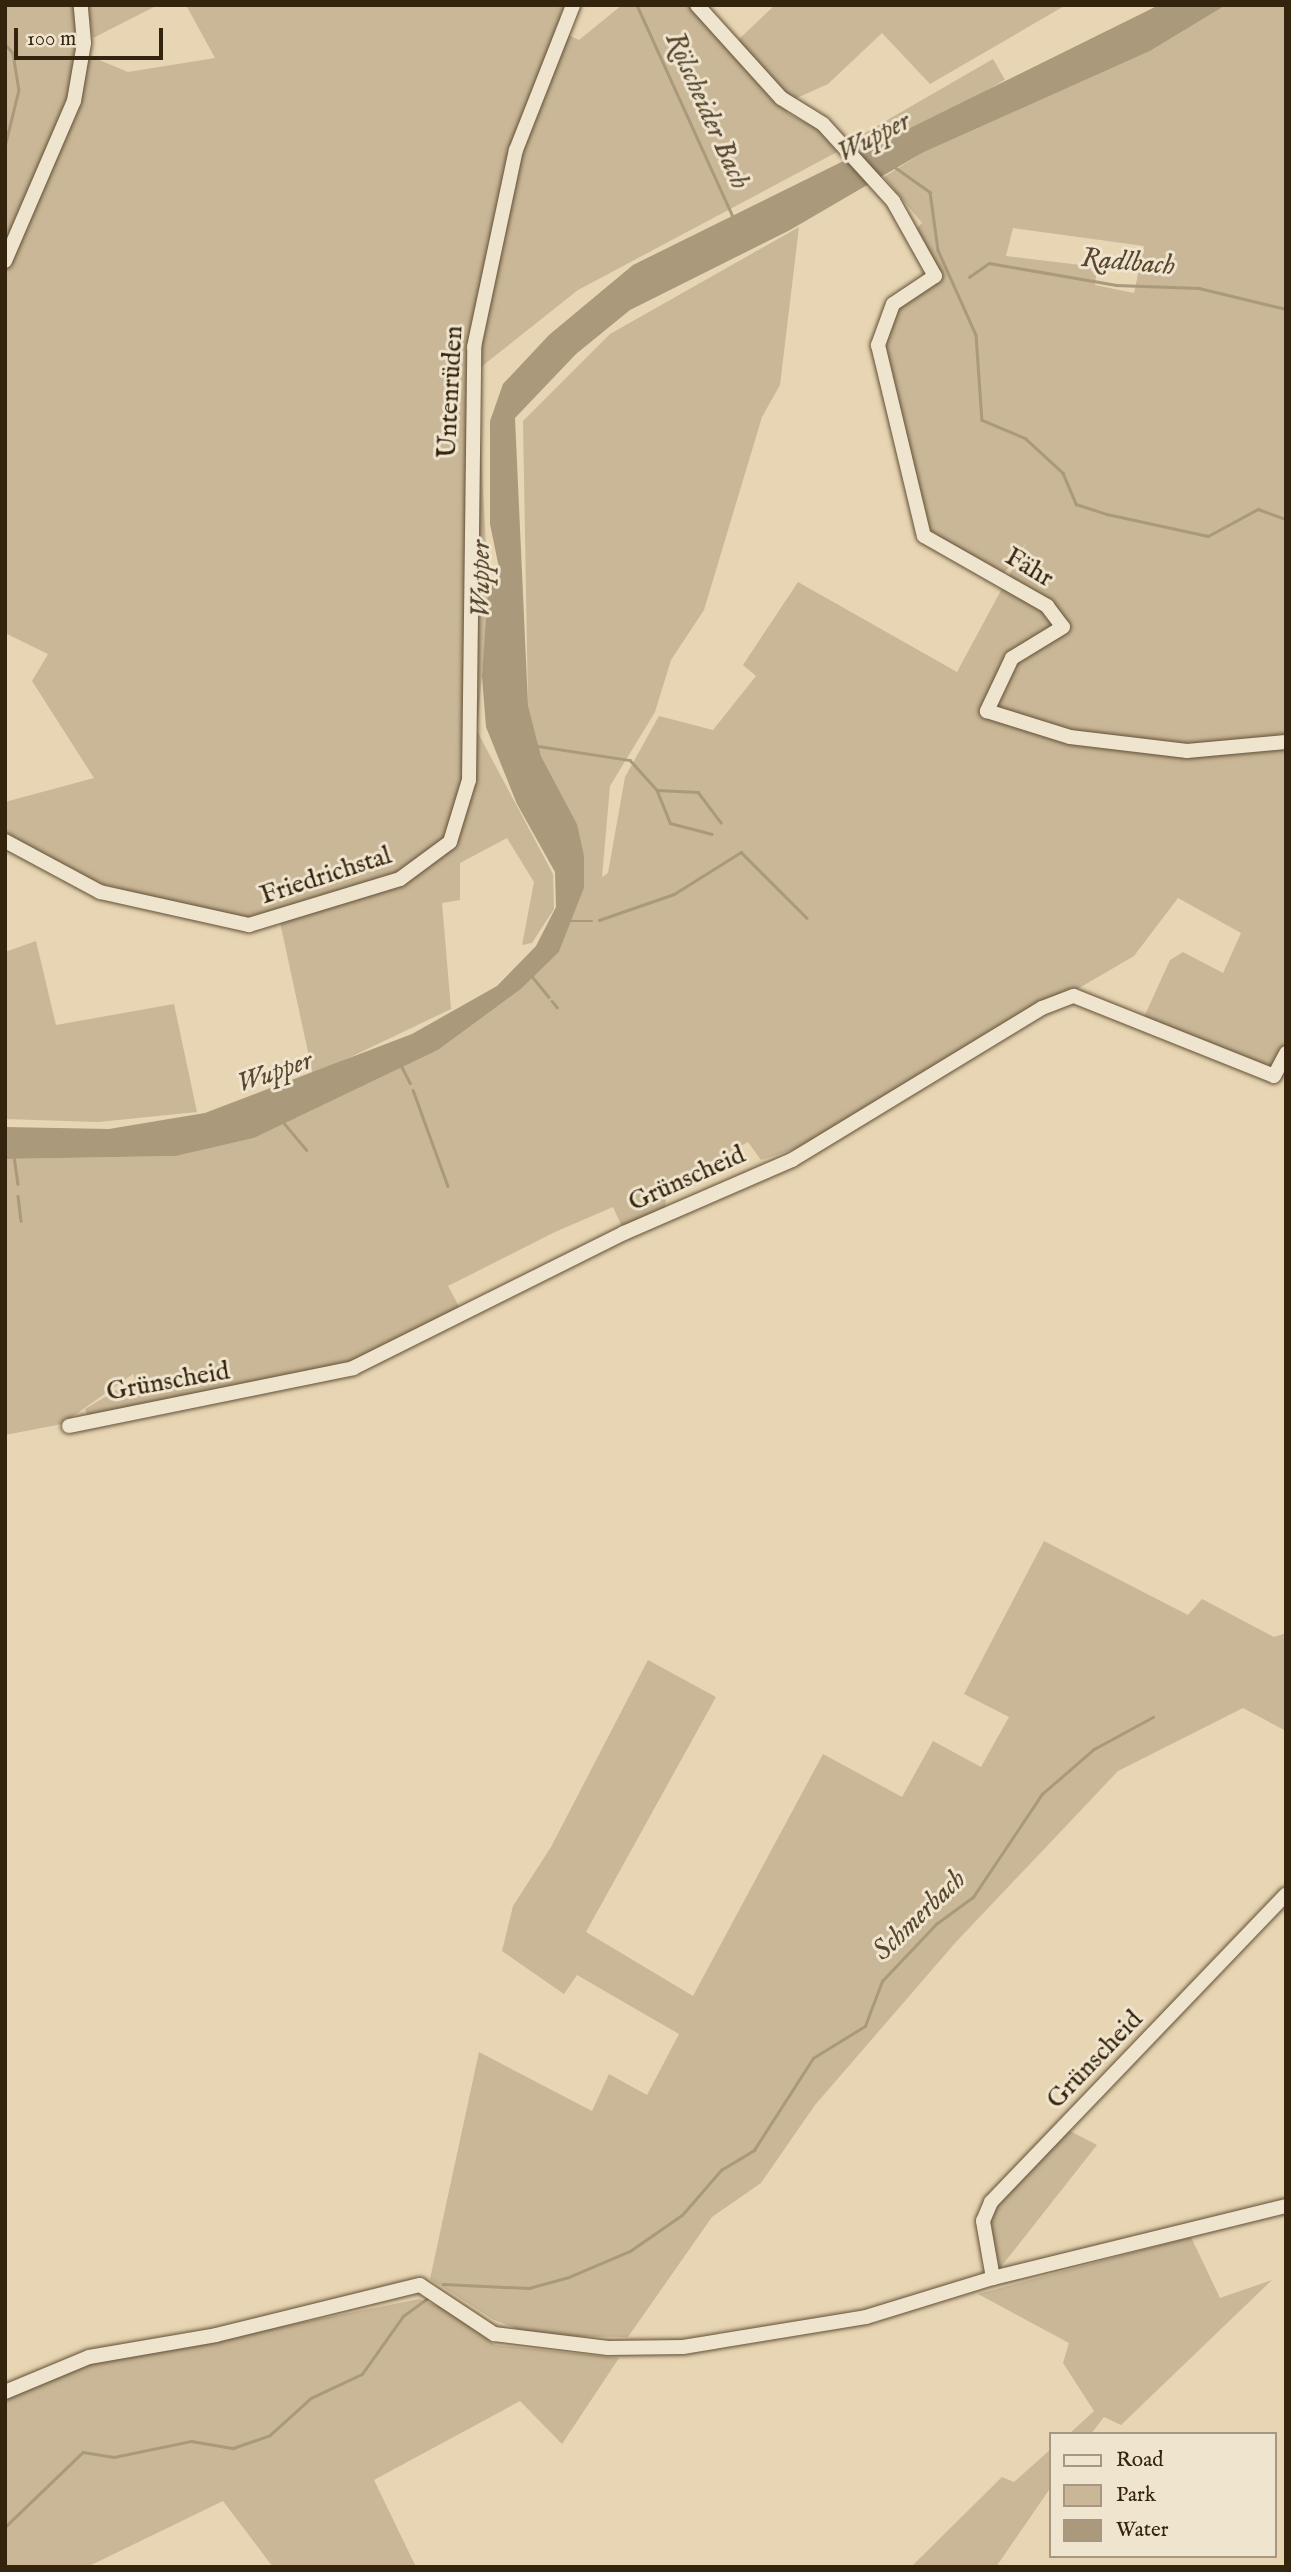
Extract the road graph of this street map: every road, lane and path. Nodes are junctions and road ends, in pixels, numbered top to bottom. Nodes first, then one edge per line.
1 (81, 5) edge
2 (573, 5) edge
3 (697, 5) edge
4 (5, 261) edge
5 (1286, 741) edge
6 (467, 796) joint
7 (5, 841) edge
8 (1286, 1053) edge
9 (69, 1426) dead end
10 (1286, 1894) edge
11 (1286, 2206) edge
12 (993, 2278) junction
13 (5, 2392) edge

1 - 4 street
2 - 6 street, Untenrüden
3 - 5 street, Fähr
6 - 7 street, Friedrichstal
8 - 9 street, Grünscheid
10 - 12 street, Grünscheid
11 - 12 street
12 - 13 street

